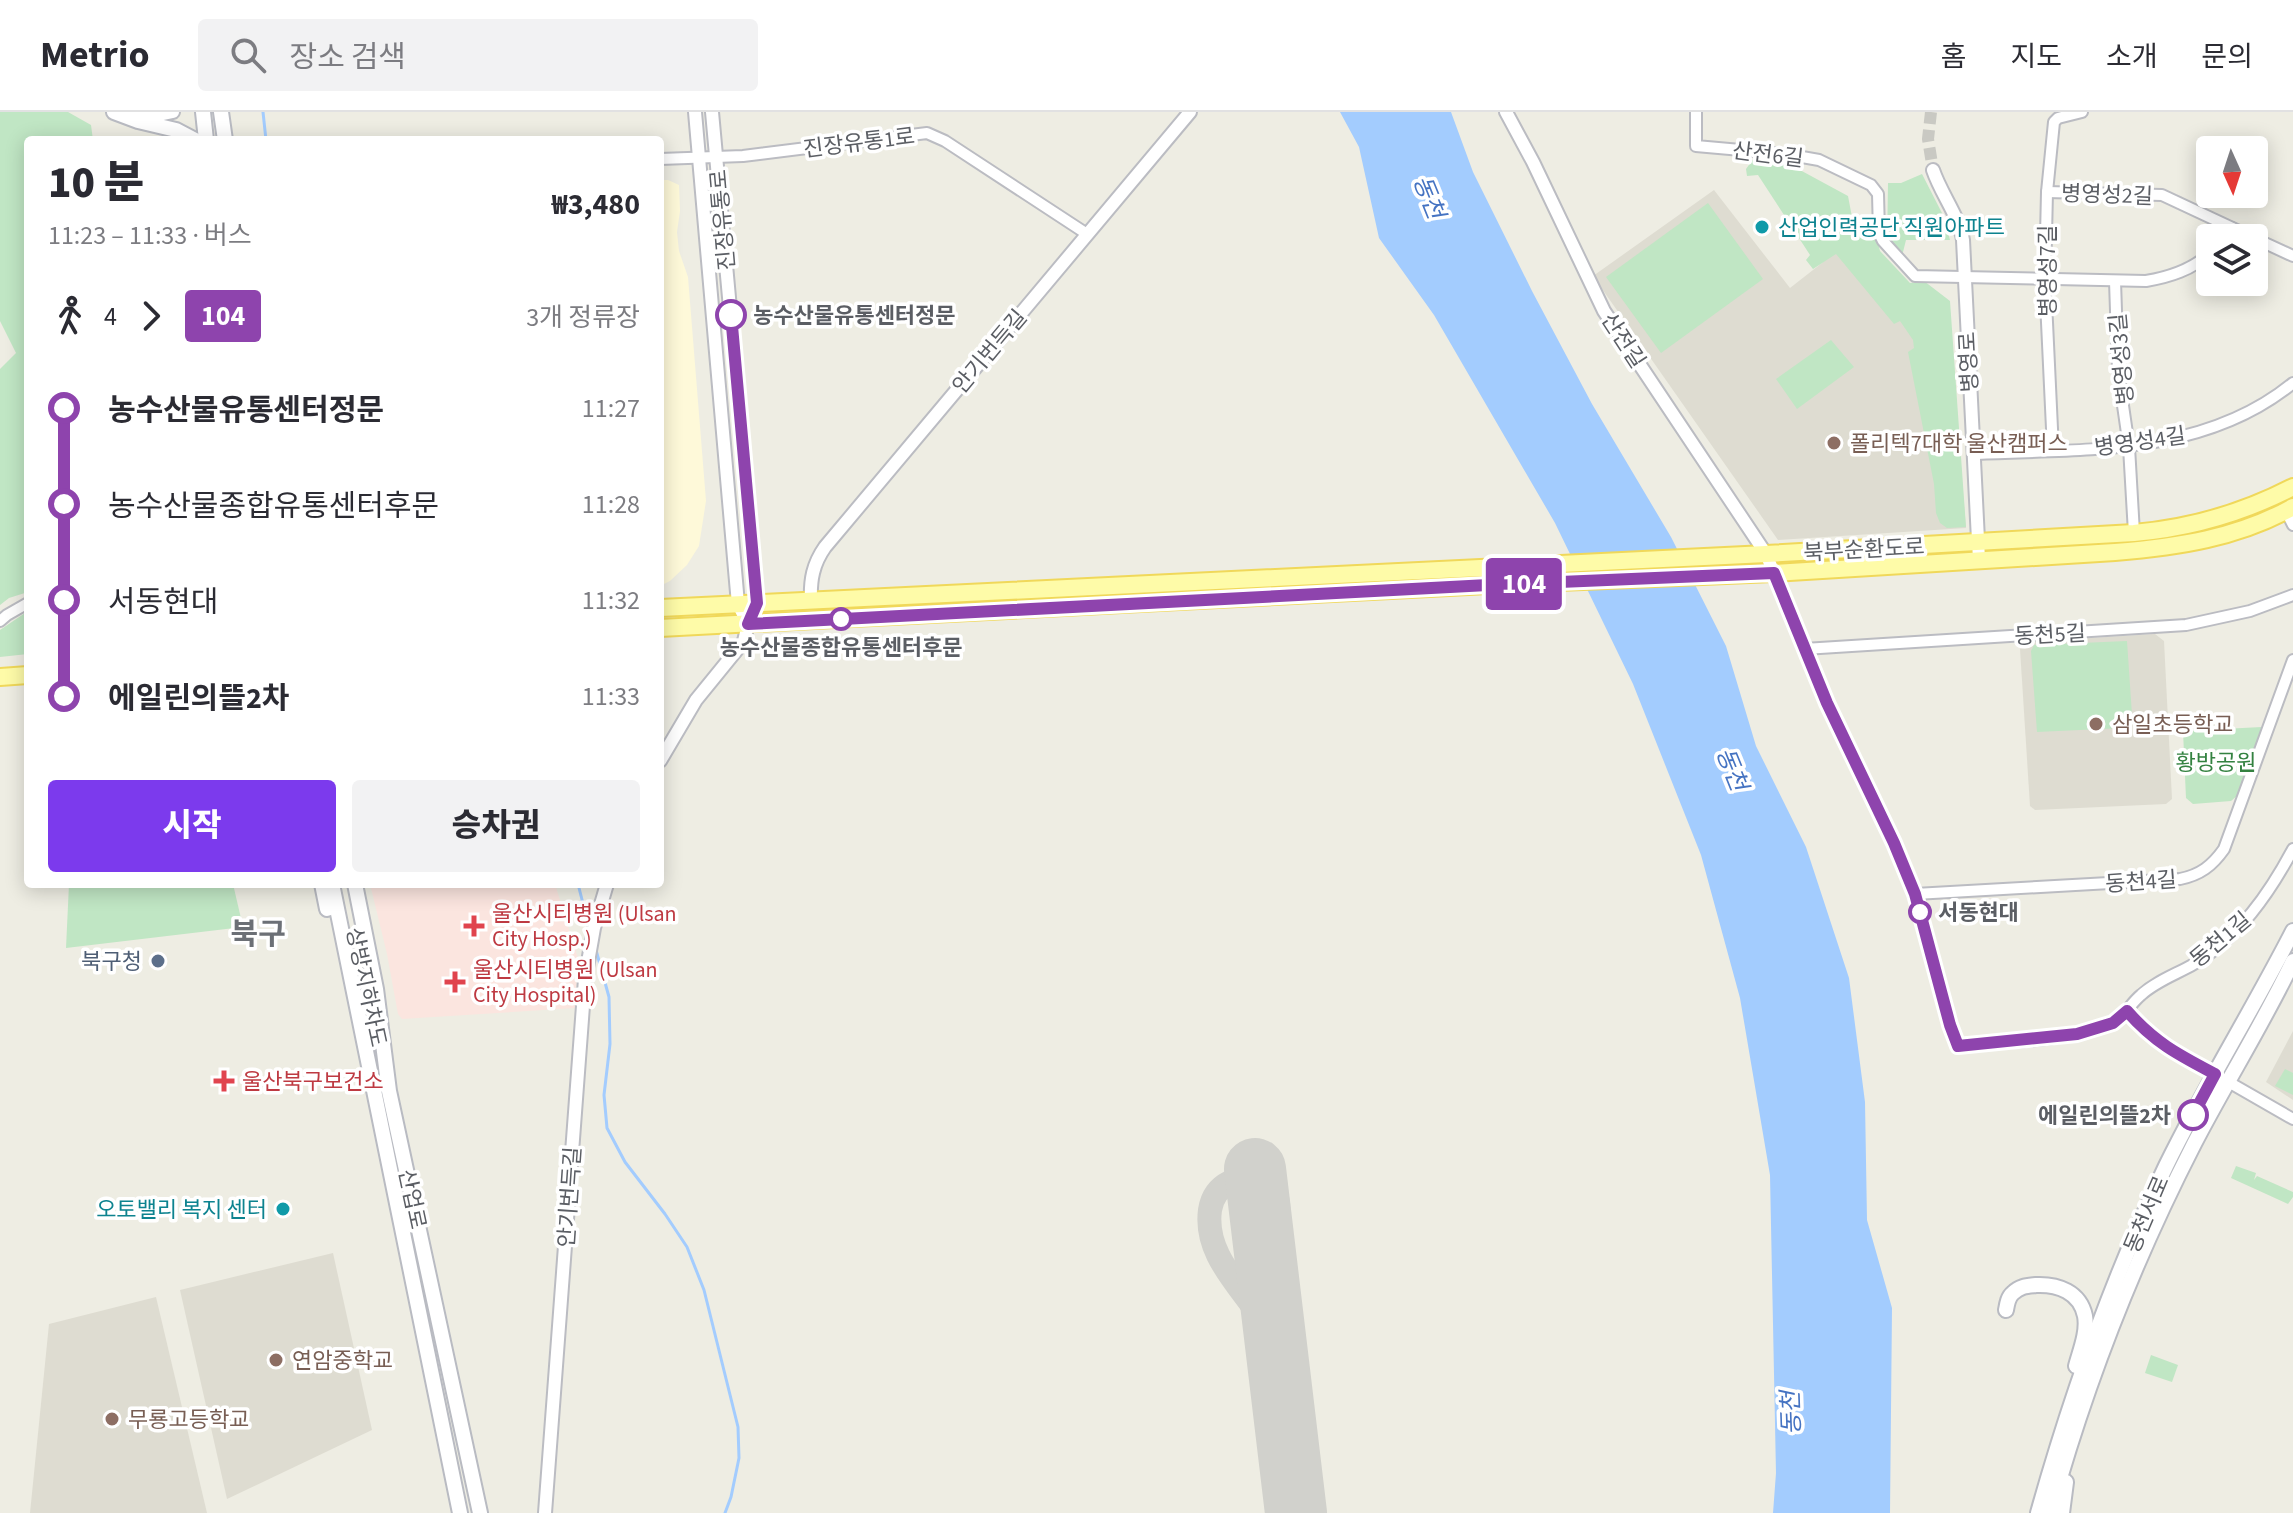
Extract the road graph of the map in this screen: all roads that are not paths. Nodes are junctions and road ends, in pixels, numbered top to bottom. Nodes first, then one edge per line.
1 (115, 112) edge
2 (173, 112) edge
3 (195, 112) edge
4 (203, 112) edge
5 (220, 112) edge
6 (695, 112) edge
7 (712, 112) edge
8 (1190, 112) edge
9 (1506, 112) edge
10 (1696, 112) edge
11 (2082, 112) edge
12 (188, 136) edge
13 (196, 136) edge
14 (206, 136) edge
15 (223, 136) edge
16 (698, 157) junction
17 (716, 157) junction
18 (664, 159) edge
19 (1933, 170) tunnel mouth
20 (2047, 192) junction
21 (2224, 224) edge
22 (1087, 234) junction
23 (2268, 244) edge
24 (2293, 256) edge
25 (2196, 263) edge
26 (1964, 278) junction
27 (2045, 280) junction
28 (2115, 281) junction
29 (2293, 383) edge
30 (2129, 447) junction
31 (2053, 450) junction
32 (1973, 454) junction
33 (2293, 487) edge
34 (2291, 514) edge
35 (2134, 533) junction
36 (1978, 542) junction
37 (1766, 554) junction
38 (1979, 560) junction
39 (1774, 573) junction
40 (2293, 595) edge
41 (811, 601) junction
42 (757, 603) junction
43 (738, 604) junction
44 (24, 605) edge
45 (664, 608) edge
46 (0, 621) edge
47 (748, 624) junction
48 (664, 628) edge
49 (1804, 649) junction
50 (2293, 660) edge
51 (24, 675) edge
52 (0, 677) edge
53 (664, 754) edge
54 (2293, 849) edge
55 (323, 888) edge
56 (333, 888) edge
57 (346, 888) edge
58 (356, 888) edge
59 (606, 888) edge
60 (1915, 894) junction
61 (2293, 931) edge
62 (2293, 961) edge
63 (2127, 1011) junction
64 (2221, 1078) junction
65 (389, 1091) junction
66 (373, 1095) junction
67 (2293, 1119) edge
68 (2006, 1310) dead end
69 (2077, 1423) junction
70 (2054, 1454) junction
71 (460, 1513) edge
72 (480, 1513) edge
73 (545, 1513) edge
74 (2038, 1513) edge
75 (2050, 1513) edge
76 (2062, 1513) edge

1 - 2 street
1 - 12 main road
3 - 13 main road
4 - 14 main road
5 - 15 main road
6 - 16 street, 진장유통로
7 - 17 street, 진장유통로
8 - 22 street, 안기번득길
9 - 37 street, 산전길
10 - 26 street, 산전6길
11 - 20 street, 병영성7길
16 - 17 street, 진장유통1로
16 - 18 street, 진장유통1로
16 - 43 street, 진장유통로
17 - 22 street, 진장유통1로
17 - 42 street, 진장유통로
19 - 26 street, 병영로
20 - 21 street, 병영성2길
20 - 27 street, 병영성7길
22 - 41 street, 안기번득길
23 - 24 street, 병영성2길
25 - 28 street
26 - 27 street
26 - 32 street, 병영로
27 - 28 street
27 - 31 street, 병영성7길
28 - 30 street, 병영성3길
29 - 30 street, 병영성4길
30 - 31 street, 병영성4길
30 - 35 street, 병영성3길
31 - 32 street, 병영성4길
32 - 36 street, 병영로
33 - 35 main road, 북부순환도로
34 - 38 main road, 북부순환도로
35 - 36 main road, 북부순환도로
36 - 37 main road, 북부순환도로
36 - 38 street, 병영로
37 - 39 street, 산전길
37 - 41 main road, 북부순환도로
38 - 39 main road, 북부순환도로
39 - 47 main road, 북부순환도로
39 - 49 street
40 - 49 street, 동천5길
41 - 42 main road, 북부순환도로
42 - 43 main road, 북부순환도로
42 - 47 street, 진장유통로
43 - 45 main road, 북부순환도로
43 - 47 street, 진장유통로
44 - 46 street
47 - 48 main road, 북부순환도로
47 - 53 street
49 - 60 street
50 - 60 street, 동천4길
51 - 52 main road
54 - 63 street, 동천1길
55 - 66 main road, 산업로
56 - 66 main road, 산업로
57 - 65 main road, 상방지하차도
58 - 65 main road, 산업로
59 - 73 street, 안기번득길
60 - 63 street, 동천1길
61 - 64 main road, 동천서로
62 - 64 main road, 동천서로
63 - 64 street
64 - 67 street
64 - 69 main road, 동천서로
64 - 70 main road, 동천서로
65 - 72 main road, 산업로
66 - 71 main road, 산업로
68 - 70 main road
69 - 75 main road, 동천서로
69 - 76 main road
70 - 74 main road, 동천서로

